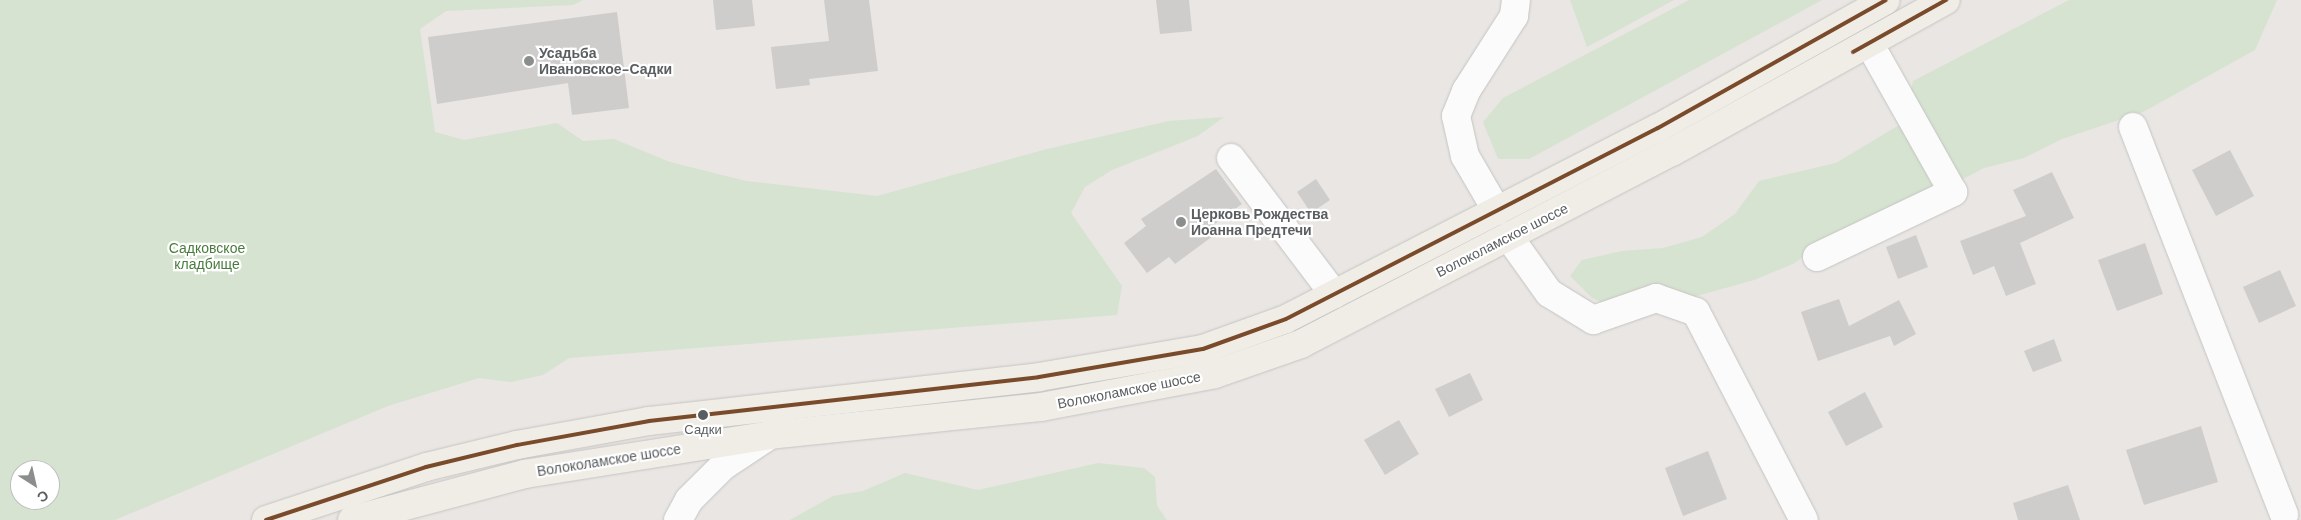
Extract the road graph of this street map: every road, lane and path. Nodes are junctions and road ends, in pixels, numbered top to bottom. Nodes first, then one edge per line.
1 (1516, 0) edge
2 (1886, 0) edge
3 (1946, 0) edge
4 (1869, 43) junction
5 (2133, 127) dead end
6 (1231, 158) dead end
7 (1497, 211) junction
8 (1509, 237) junction
9 (1817, 257) dead end
10 (1334, 294) junction
11 (770, 435) junction
12 (2285, 514) edge
13 (680, 519) edge
14 (266, 520) edge
15 (352, 520) edge
16 (1804, 520) edge

1 - 7 lane
2 - 7 main road, Волоколамское шоссе
3 - 4 main road, Волоколамское шоссе
4 - 8 main road, Волоколамское шоссе
4 - 9 lane
5 - 12 lane
6 - 10 lane
7 - 10 main road, Волоколамское шоссе
8 - 11 main road, Волоколамское шоссе
8 - 16 lane
10 - 14 main road, Волоколамское шоссе
11 - 13 lane
11 - 15 main road, Волоколамское шоссе

